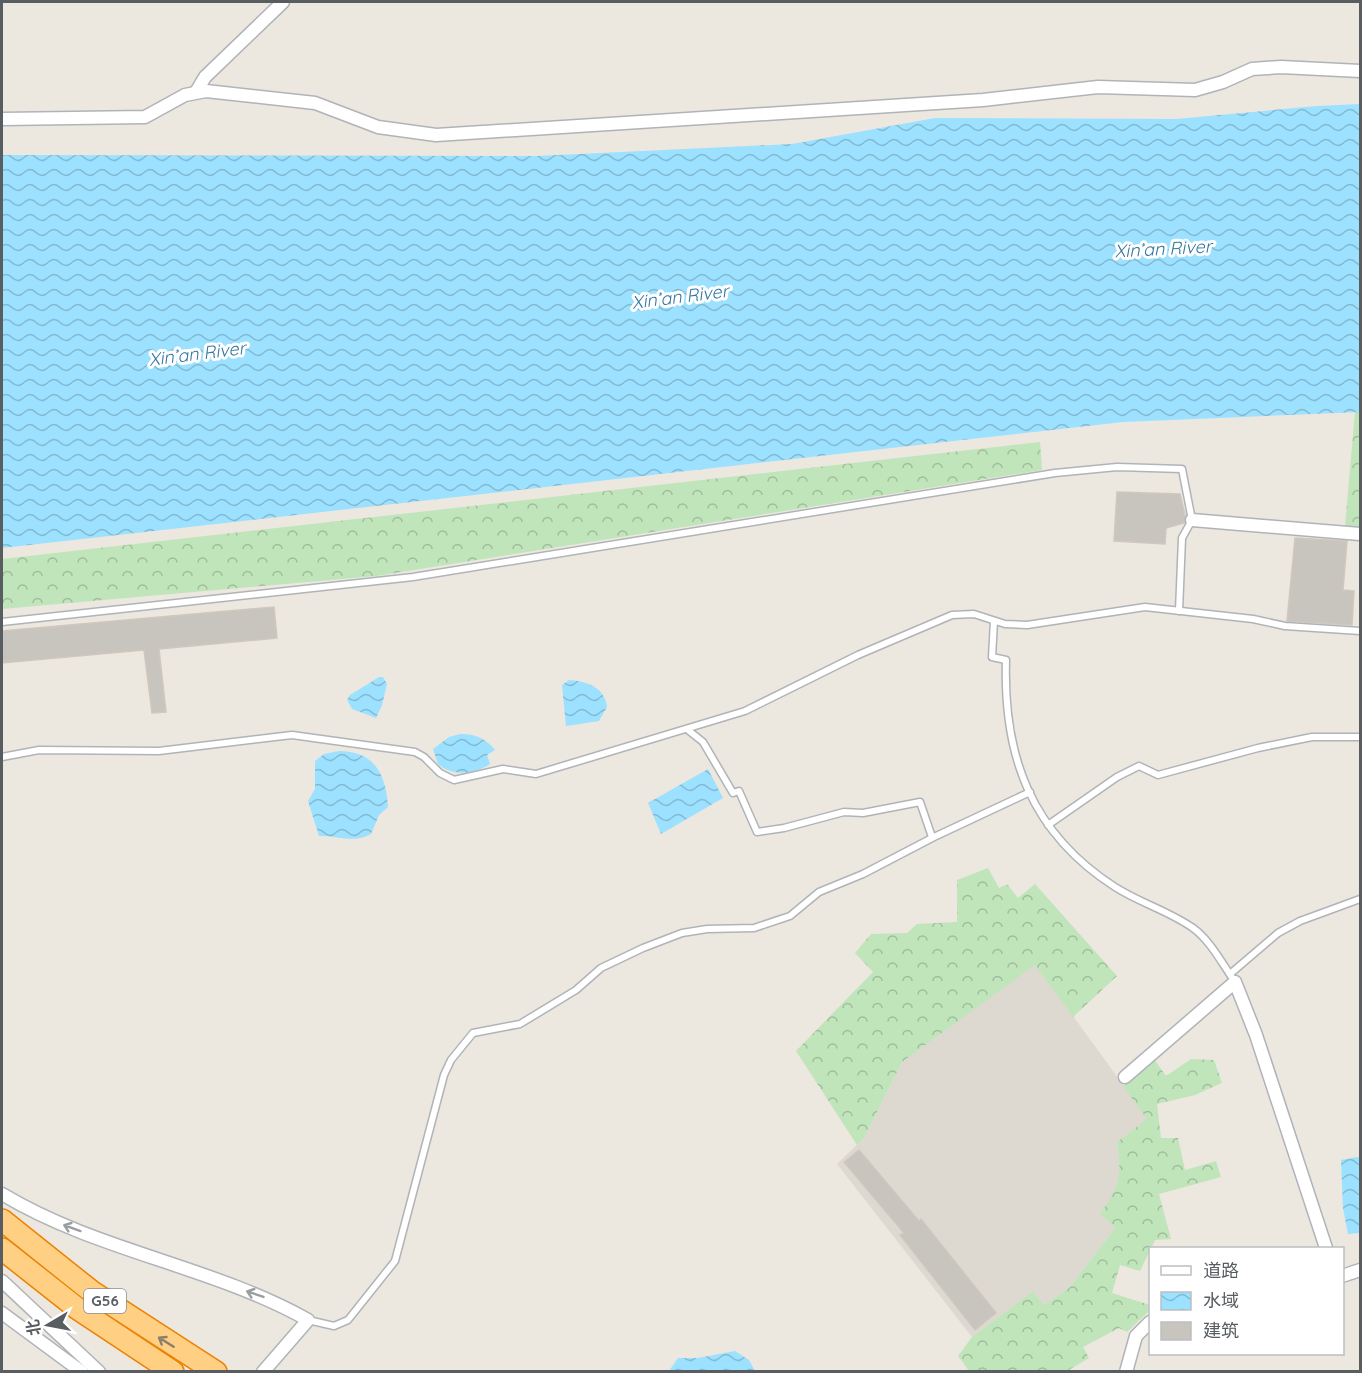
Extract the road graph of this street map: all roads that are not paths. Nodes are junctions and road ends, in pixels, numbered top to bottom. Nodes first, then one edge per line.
1 (282, 2) edge
2 (1360, 71) edge
3 (196, 92) junction
4 (2, 119) edge
5 (1192, 520) junction
6 (1360, 534) edge
7 (1179, 611) junction
8 (994, 621) junction
9 (2, 622) edge
10 (1360, 631) edge
11 (688, 730) junction
12 (1360, 737) edge
13 (2, 757) edge
14 (1030, 792) junction
15 (1048, 825) junction
16 (933, 837) junction
17 (1360, 899) edge
18 (1232, 978) junction
19 (1125, 1077) dead end
20 (2, 1194) edge
21 (2, 1220) edge
22 (1326, 1247) edge
23 (2, 1250) edge
24 (1360, 1270) edge
25 (1344, 1275) edge
26 (2, 1281) edge
27 (2, 1313) edge
28 (308, 1320) junction
29 (1149, 1323) edge
30 (82, 1371) edge
31 (99, 1371) edge
32 (173, 1371) edge
33 (216, 1371) edge
34 (263, 1371) edge
35 (1126, 1371) edge

1 - 3 street
2 - 3 street
3 - 4 street
5 - 6 street
5 - 7 lane
5 - 9 lane
7 - 8 lane
7 - 10 lane
8 - 11 lane
8 - 14 lane
11 - 13 lane
11 - 16 lane
12 - 15 lane
14 - 15 lane
14 - 16 lane
15 - 18 lane
16 - 28 lane
17 - 18 lane
18 - 19 street
18 - 22 street
28 -> 20 street
33 -> 21 highway, G56
23 - 32 highway, G56
24 - 25 street
26 - 31 street
27 - 30 street
28 - 34 street
29 - 35 street

